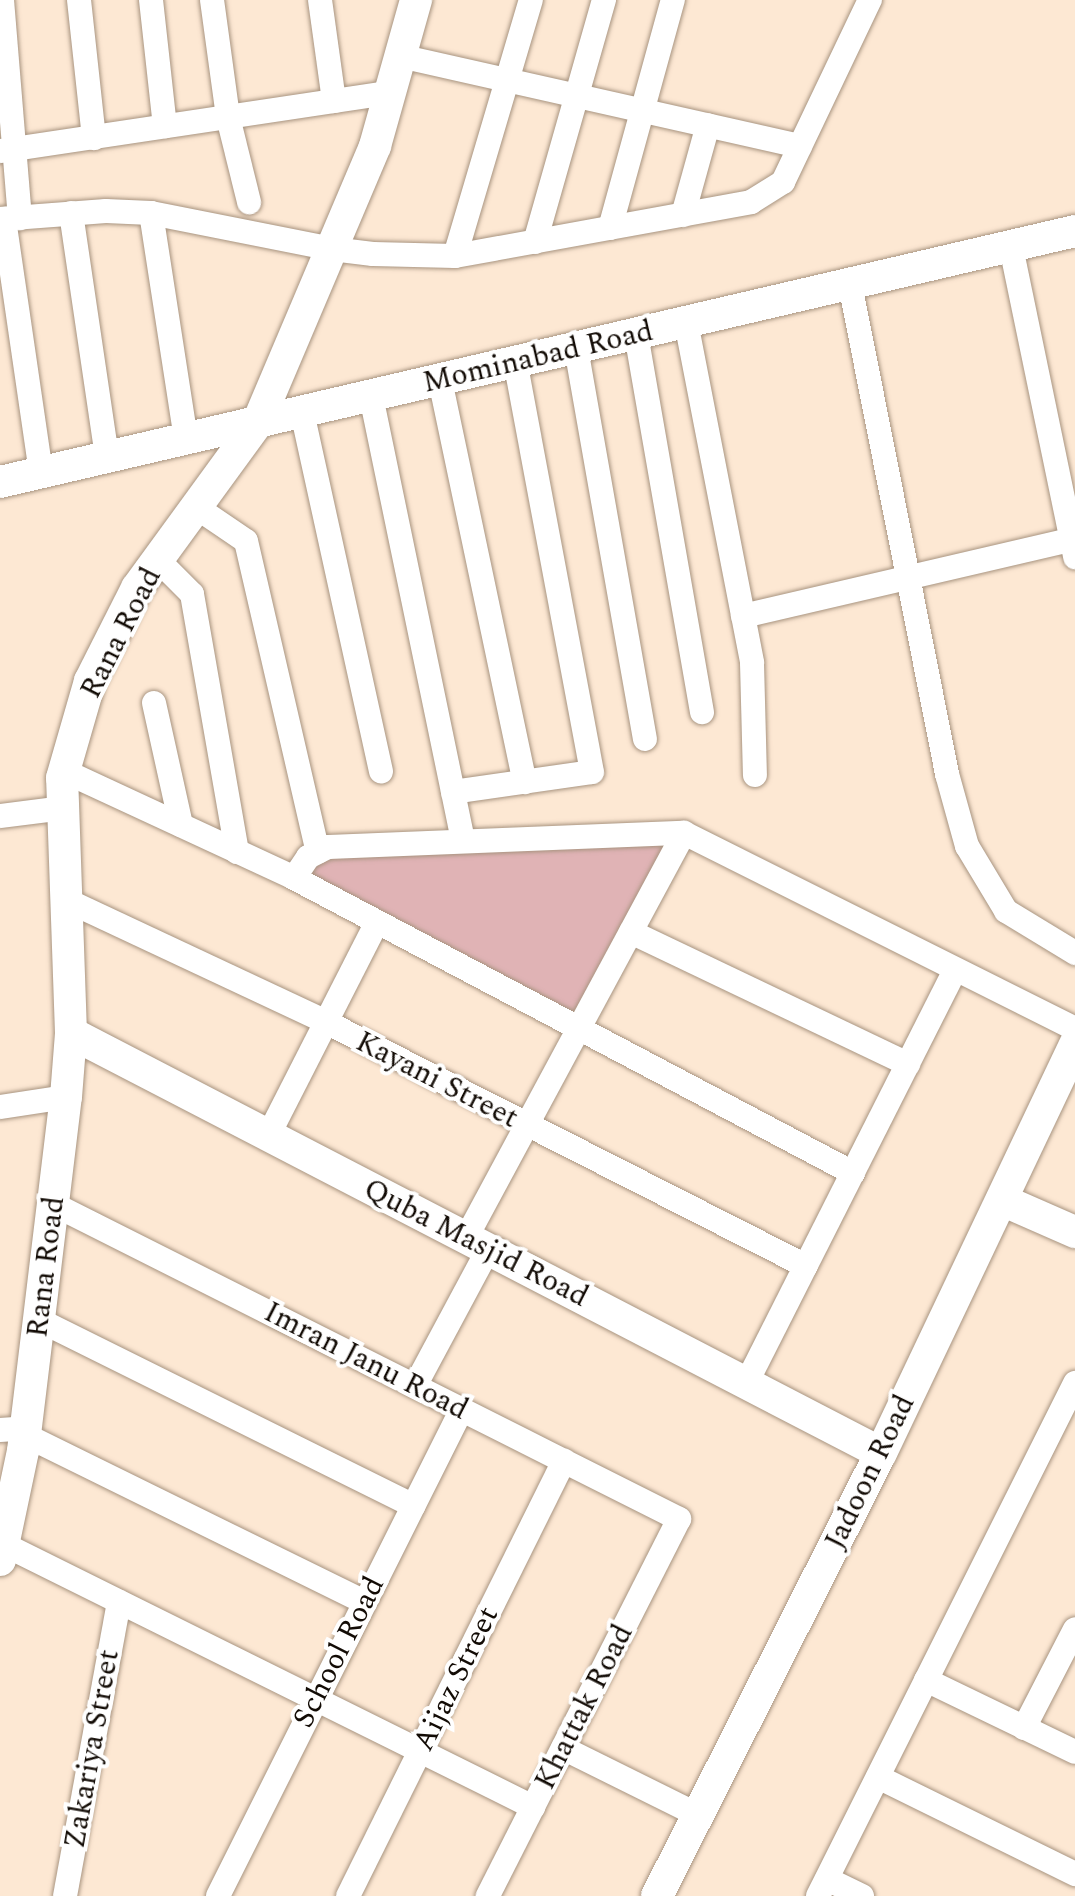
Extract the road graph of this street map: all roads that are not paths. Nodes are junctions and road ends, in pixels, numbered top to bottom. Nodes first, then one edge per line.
1 (2, 0) edge
2 (79, 0) edge
3 (151, 0) edge
4 (212, 0) edge
5 (320, 0) edge
6 (416, 0) edge
7 (531, 0) edge
8 (604, 0) edge
9 (673, 0) edge
10 (870, 0) edge
11 (400, 56) junction
12 (508, 79) junction
13 (390, 93) junction
14 (576, 95) junction
15 (334, 101) junction
16 (643, 109) junction
17 (228, 117) junction
18 (708, 125) junction
19 (165, 126) junction
20 (94, 138) junction
21 (800, 146) junction
22 (7, 150) edge
23 (249, 202) dead end
24 (71, 213) junction
25 (151, 213) junction
26 (683, 215) junction
27 (8, 218) edge
28 (610, 228) junction
29 (1075, 231) edge
30 (535, 242) junction
31 (1011, 247) junction
32 (332, 249) junction
33 (455, 256) junction
34 (850, 284) junction
35 (686, 322) junction
36 (636, 334) junction
37 (576, 348) junction
38 (515, 362) junction
39 (440, 380) junction
40 (371, 396) junction
41 (302, 412) junction
42 (258, 422) junction
43 (186, 439) junction
44 (107, 457) junction
45 (41, 473) junction
46 (0, 482) edge
47 (196, 507) junction
48 (1074, 545) edge
49 (158, 560) junction
50 (908, 578) junction
51 (743, 616) junction
52 (154, 703) dead end
53 (702, 712) dead end
54 (645, 739) dead end
55 (64, 771) junction
56 (381, 771) dead end
57 (755, 775) dead end
58 (525, 782) junction
59 (453, 792) junction
60 (63, 808) junction
61 (0, 816) edge
62 (181, 825) junction
63 (684, 833) junction
64 (463, 841) junction
65 (237, 852) junction
66 (318, 852) junction
67 (294, 878) junction
68 (66, 900) junction
69 (377, 922) junction
70 (631, 932) junction
71 (1075, 953) edge
72 (955, 971) junction
73 (326, 1022) junction
74 (579, 1028) junction
75 (1075, 1029) edge
76 (71, 1033) junction
77 (1071, 1061) edge
78 (908, 1064) junction
79 (66, 1097) junction
80 (0, 1107) edge
81 (526, 1127) junction
82 (268, 1136) junction
83 (853, 1173) junction
84 (1002, 1200) junction
85 (53, 1204) junction
86 (1075, 1232) edge
87 (477, 1244) junction
88 (806, 1266) junction
89 (39, 1320) junction
90 (746, 1384) junction
91 (415, 1386) junction
92 (1073, 1394) edge
93 (462, 1409) junction
94 (17, 1431) edge
95 (881, 1453) junction
96 (564, 1461) junction
97 (413, 1506) junction
98 (679, 1519) joint
99 (2, 1552) edge
100 (119, 1602) junction
101 (364, 1602) junction
102 (1075, 1629) edge
103 (926, 1680) junction
104 (314, 1698) junction
105 (1024, 1728) junction
106 (563, 1748) junction
107 (421, 1751) junction
108 (1075, 1752) edge
109 (878, 1777) junction
110 (533, 1807) junction
111 (698, 1815) junction
112 (1075, 1874) edge
113 (823, 1888) edge
114 (65, 1896) edge
115 (218, 1896) edge
116 (348, 1896) edge
117 (488, 1896) edge
118 (657, 1896) edge
119 (862, 1896) edge

1 - 22 street
2 - 20 street
3 - 19 street
4 - 17 street
5 - 15 street
6 - 11 street, Rana Road
7 - 12 street
8 - 14 street
9 - 16 street
10 - 21 street
11 - 12 street
11 - 13 street, Rana Road
12 - 14 street
12 - 33 street
13 - 15 street
13 - 32 street, Rana Road
14 - 16 street
14 - 30 street
15 - 17 street
16 - 18 street
16 - 28 street
17 - 19 street
17 - 23 street
18 - 21 street
18 - 26 street
19 - 20 street
20 - 22 street
21 - 26 street
22 - 27 street
24 - 25 street
24 - 27 street
24 - 44 street
25 - 32 street
25 - 43 street
26 - 28 street
27 - 45 street
28 - 30 street
29 - 31 street, Mominabad Road
30 - 33 street
31 - 34 street, Mominabad Road
31 - 48 street
32 - 33 street
32 - 42 street, Rana Road
34 - 35 street, Mominabad Road
34 - 50 street
35 - 36 street, Mominabad Road
35 - 51 street
36 - 37 street, Mominabad Road
36 - 53 street
37 - 38 street, Mominabad Road
37 - 54 street
38 - 39 street, Mominabad Road
38 - 58 street
39 - 40 street, Mominabad Road
39 - 58 street
40 - 41 street, Mominabad Road
40 - 59 street
41 - 42 street, Mominabad Road
41 - 56 street
42 - 43 street, Mominabad Road
42 - 47 street, Rana Road
43 - 44 street, Mominabad Road
44 - 45 street, Mominabad Road
45 - 46 street, Mominabad Road
47 - 49 street, Rana Road
47 - 66 street
48 - 50 street
49 - 55 street, Rana Road
49 - 65 street
50 - 51 street
50 - 71 street
51 - 57 street
52 - 62 street
55 - 60 street, Rana Road
55 - 62 street
58 - 59 street
59 - 64 street
60 - 61 street
60 - 68 street, Rana Road
62 - 65 street
63 - 64 street
63 - 70 street
63 - 72 street
64 - 66 street
65 - 67 street
66 - 67 street
67 - 69 street
68 - 73 street, Kayani Street
68 - 76 street, Rana Road
69 - 73 street
69 - 74 street
70 - 74 street
70 - 78 street
72 - 75 street
72 - 78 street
73 - 81 street, Kayani Street
73 - 82 street
74 - 81 street
74 - 83 street
76 - 79 street, Rana Road
76 - 82 street, Quba Masjid Road
77 - 84 street, Jadoon Road
78 - 83 street
79 - 80 street
79 - 85 street, Rana Road
81 - 87 street
81 - 88 street, Kayani Street
82 - 87 street, Quba Masjid Road
83 - 88 street
84 - 86 street
84 - 95 street, Jadoon Road
85 - 89 street, Rana Road
85 - 91 street, Imran Janu Road
87 - 90 street, Quba Masjid Road
87 - 91 street
88 - 90 street
89 - 94 street, Rana Road
89 - 97 street
90 - 95 street, Quba Masjid Road
91 - 93 street, Imran Janu Road
92 - 103 street
93 - 96 street, Imran Janu Road
93 - 97 street, School Road
94 - 99 street, Rana Road
94 - 101 street
95 - 111 street, Jadoon Road
96 - 98 street, Imran Janu Road
96 - 107 street, Aijaz Street
97 - 101 street, School Road
98 - 106 street, Khattak Road
99 - 100 street
100 - 104 street
100 - 114 street, Zakariya Street
101 - 104 street, School Road
102 - 105 street
103 - 105 street
103 - 109 street
104 - 107 street
104 - 115 street, School Road
105 - 108 street
106 - 110 street, Khattak Road
106 - 111 street
107 - 110 street
107 - 116 street, Aijaz Street
109 - 112 street
109 - 113 street
110 - 117 street, Khattak Road
111 - 118 street, Jadoon Road
113 - 119 street

